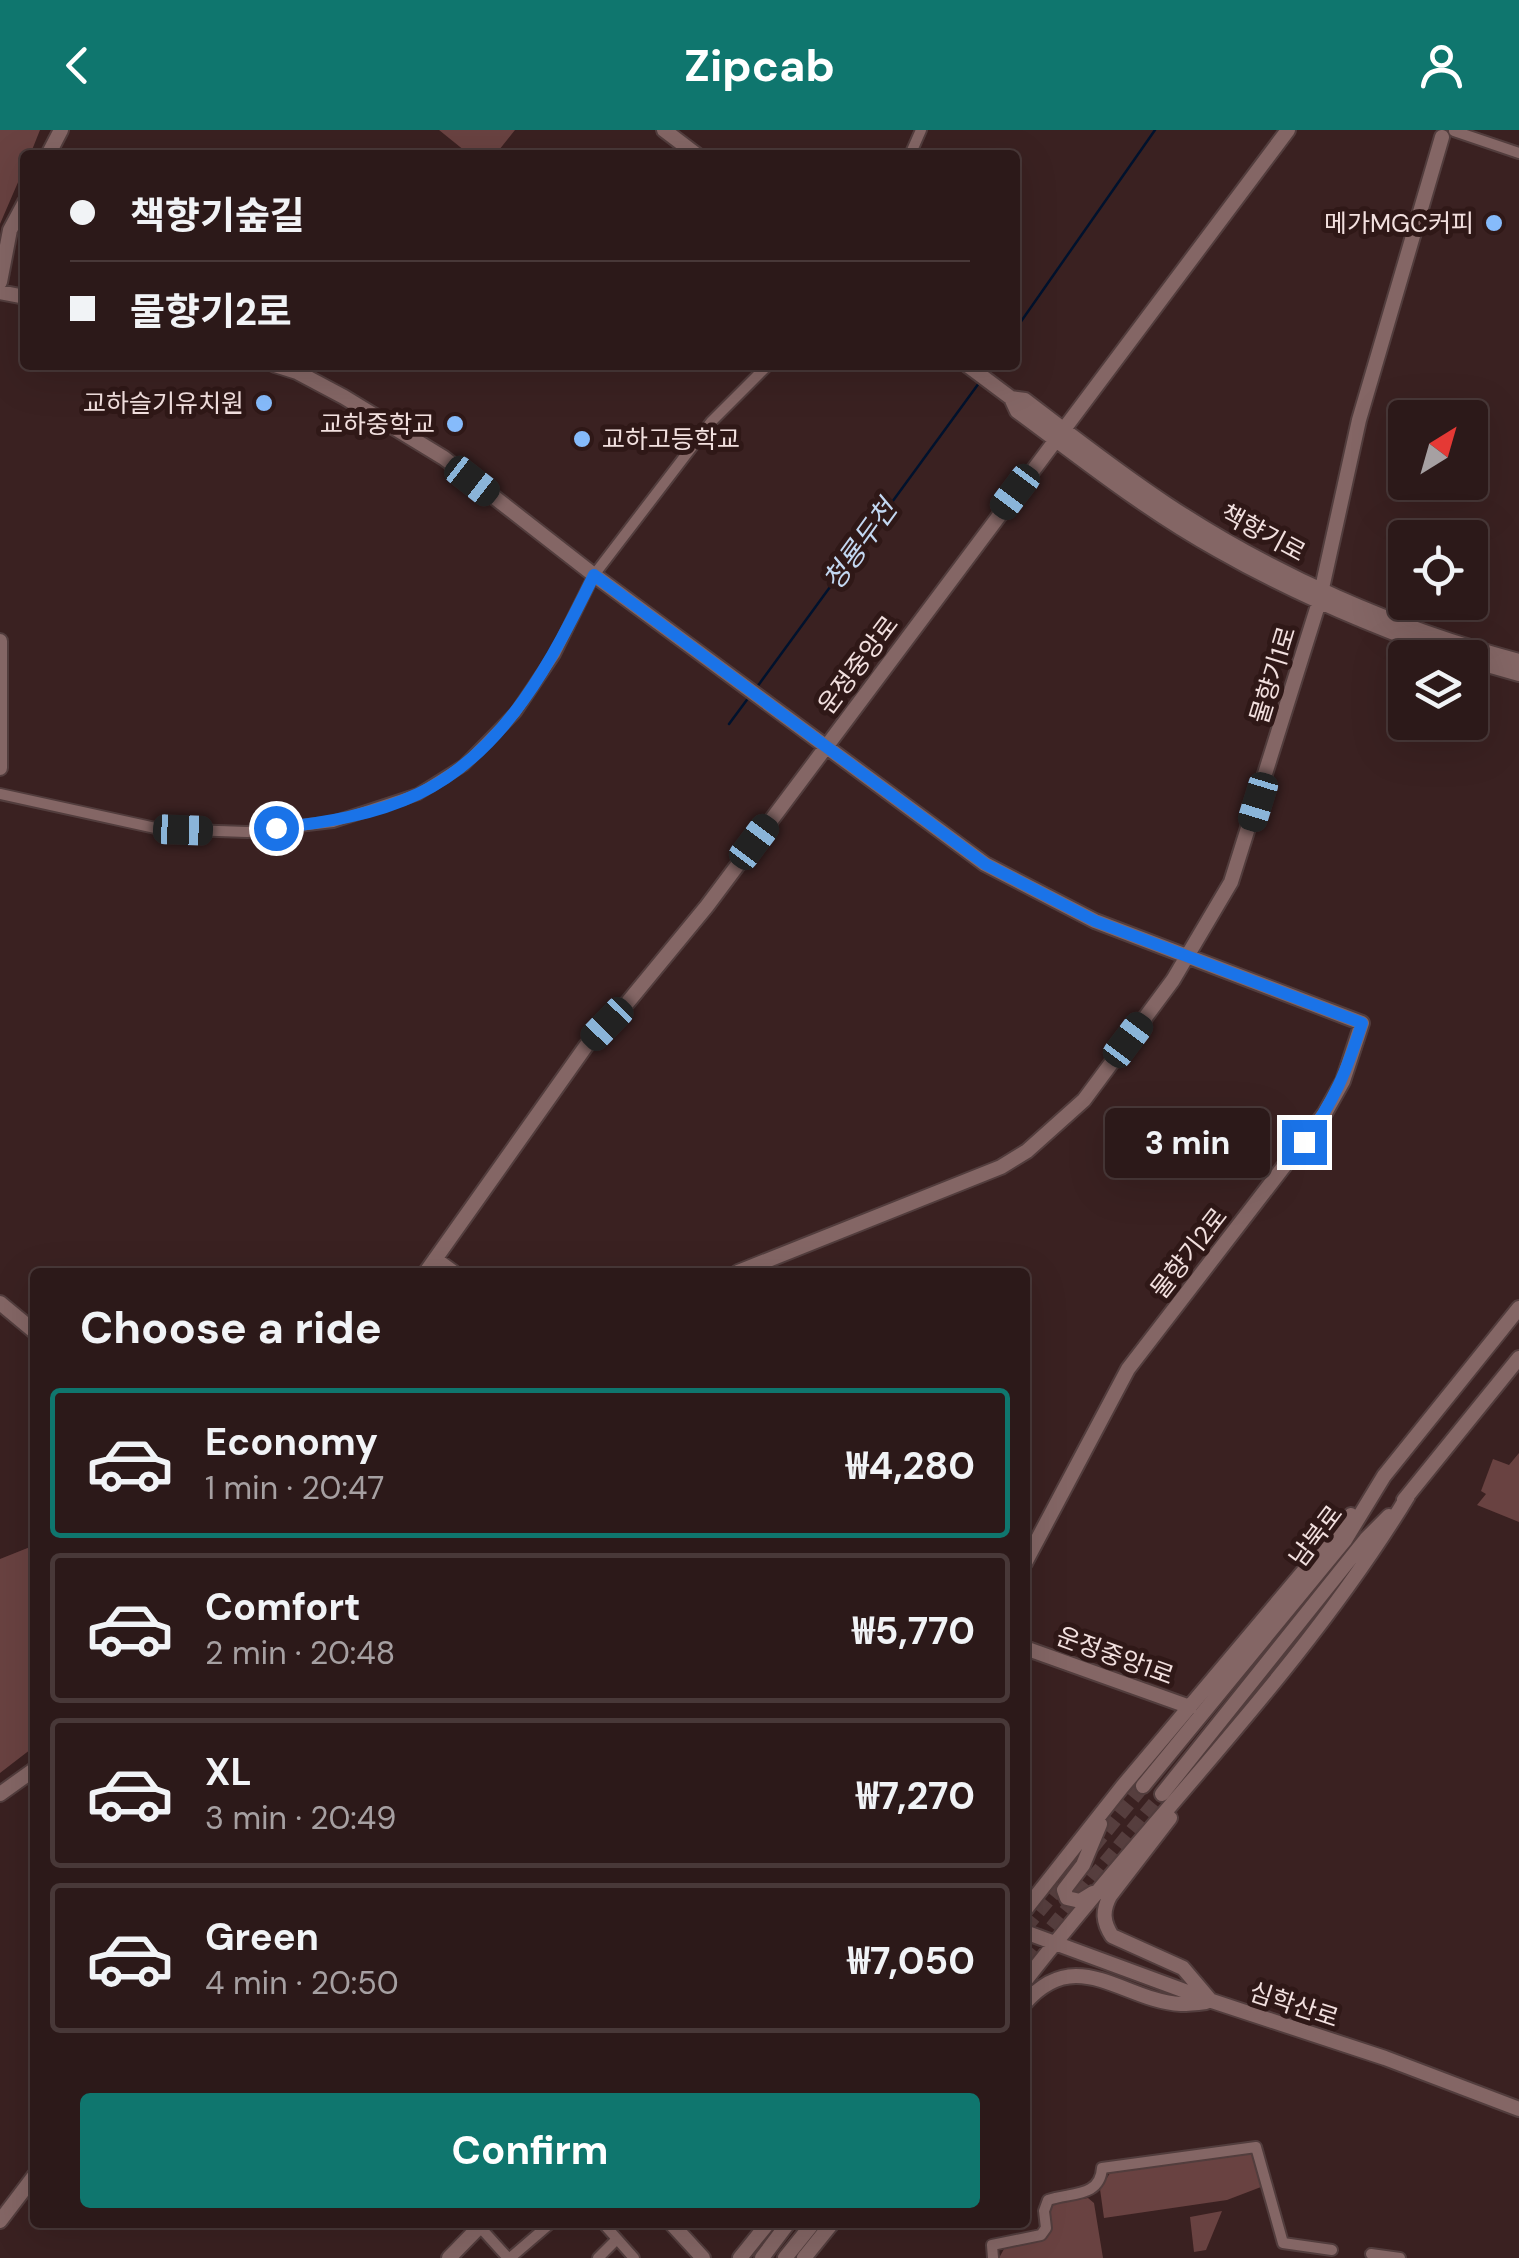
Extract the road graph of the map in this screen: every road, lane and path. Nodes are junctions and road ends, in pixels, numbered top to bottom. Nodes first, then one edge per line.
1 (664, 130) edge
2 (1288, 130) edge
3 (1446, 132) edge
4 (690, 150) edge
5 (1519, 153) edge
6 (20, 211) edge
7 (0, 282) edge
8 (291, 370) edge
9 (763, 370) edge
10 (974, 370) edge
11 (1058, 433) junction
12 (594, 575) junction
13 (1321, 595) junction
14 (1410, 640) edge
15 (0, 641) edge
16 (1519, 661) edge
17 (1488, 665) edge
18 (1519, 674) edge
19 (826, 747) junction
20 (0, 768) edge
21 (0, 794) edge
22 (1188, 956) junction
23 (435, 1259) junction
24 (429, 1268) edge
25 (448, 1268) edge
26 (748, 1268) edge
27 (0, 1302) edge
28 (1519, 1308) edge
29 (30, 1328) edge
30 (1519, 1358) edge
31 (1384, 1476) junction
32 (1408, 1496) junction
33 (1030, 1554) edge
34 (1030, 1650) edge
35 (1190, 1707) junction
36 (1224, 1740) junction
37 (30, 1773) edge
38 (1143, 1786) tunnel mouth
39 (0, 1794) edge
40 (1162, 1794) tunnel mouth
41 (1114, 1797) junction
42 (1098, 1890) junction
43 (1030, 1904) edge
44 (1030, 1934) edge
45 (1054, 1943) junction
46 (1030, 1974) edge
47 (1030, 1997) edge
48 (1212, 2002) junction
49 (1519, 2108) edge
50 (30, 2182) edge
51 (0, 2221) edge
52 (477, 2228) edge
53 (484, 2228) edge
54 (545, 2228) edge
55 (607, 2228) edge
56 (676, 2228) edge
57 (764, 2228) edge
58 (785, 2228) edge
59 (809, 2228) edge
60 (828, 2228) edge
61 (618, 2240) junction
62 (1332, 2250) dead end
63 (1372, 2254) dead end
64 (449, 2258) edge
65 (508, 2258) edge
66 (598, 2258) edge
67 (634, 2258) edge
68 (703, 2258) edge
69 (740, 2258) edge
70 (762, 2258) edge
71 (785, 2258) edge
72 (804, 2258) edge
73 (993, 2258) edge
74 (1400, 2258) edge

1 - 4 street
2 - 11 street, 운정중앙로
3 - 5 street, 물향기1로
3 - 13 street, 물향기1로
6 - 7 street
8 - 12 street
9 - 12 street
10 - 11 street, 책향기로
11 - 13 street, 책향기로
11 - 19 street, 운정중앙로
12 - 19 street, 물향기2로
12 - 21 street
13 - 14 street, 책향기로
13 - 16 street, 책향기로
13 - 22 street, 물향기1로
15 - 20 street
17 - 18 street
19 - 22 street, 물향기2로
19 - 23 street, 운정중앙로
22 - 26 street, 물향기1로
22 - 33 street, 물향기2로
23 - 24 street, 운정중앙로
23 - 25 street
27 - 29 street
28 - 31 street, 남북로
30 - 32 street, 남북로
31 - 35 street
31 - 38 street, 남북로
32 - 36 street
32 - 40 street, 남북로
34 - 35 street, 운정중앙1로
35 - 41 street
36 - 42 street
36 - 48 street
37 - 39 street
41 - 42 street
41 - 43 street
42 - 45 street
44 - 45 street, 심학산로
45 - 46 street
45 - 48 street, 심학산로
47 - 48 street
48 - 49 street, 심학산로
50 - 51 street
52 - 64 street
53 - 65 street
54 - 65 street
55 - 61 street
56 - 68 street
57 - 69 street
58 - 70 street
59 - 71 street
60 - 72 street
61 - 66 street
61 - 67 street
62 - 73 street
63 - 74 street

